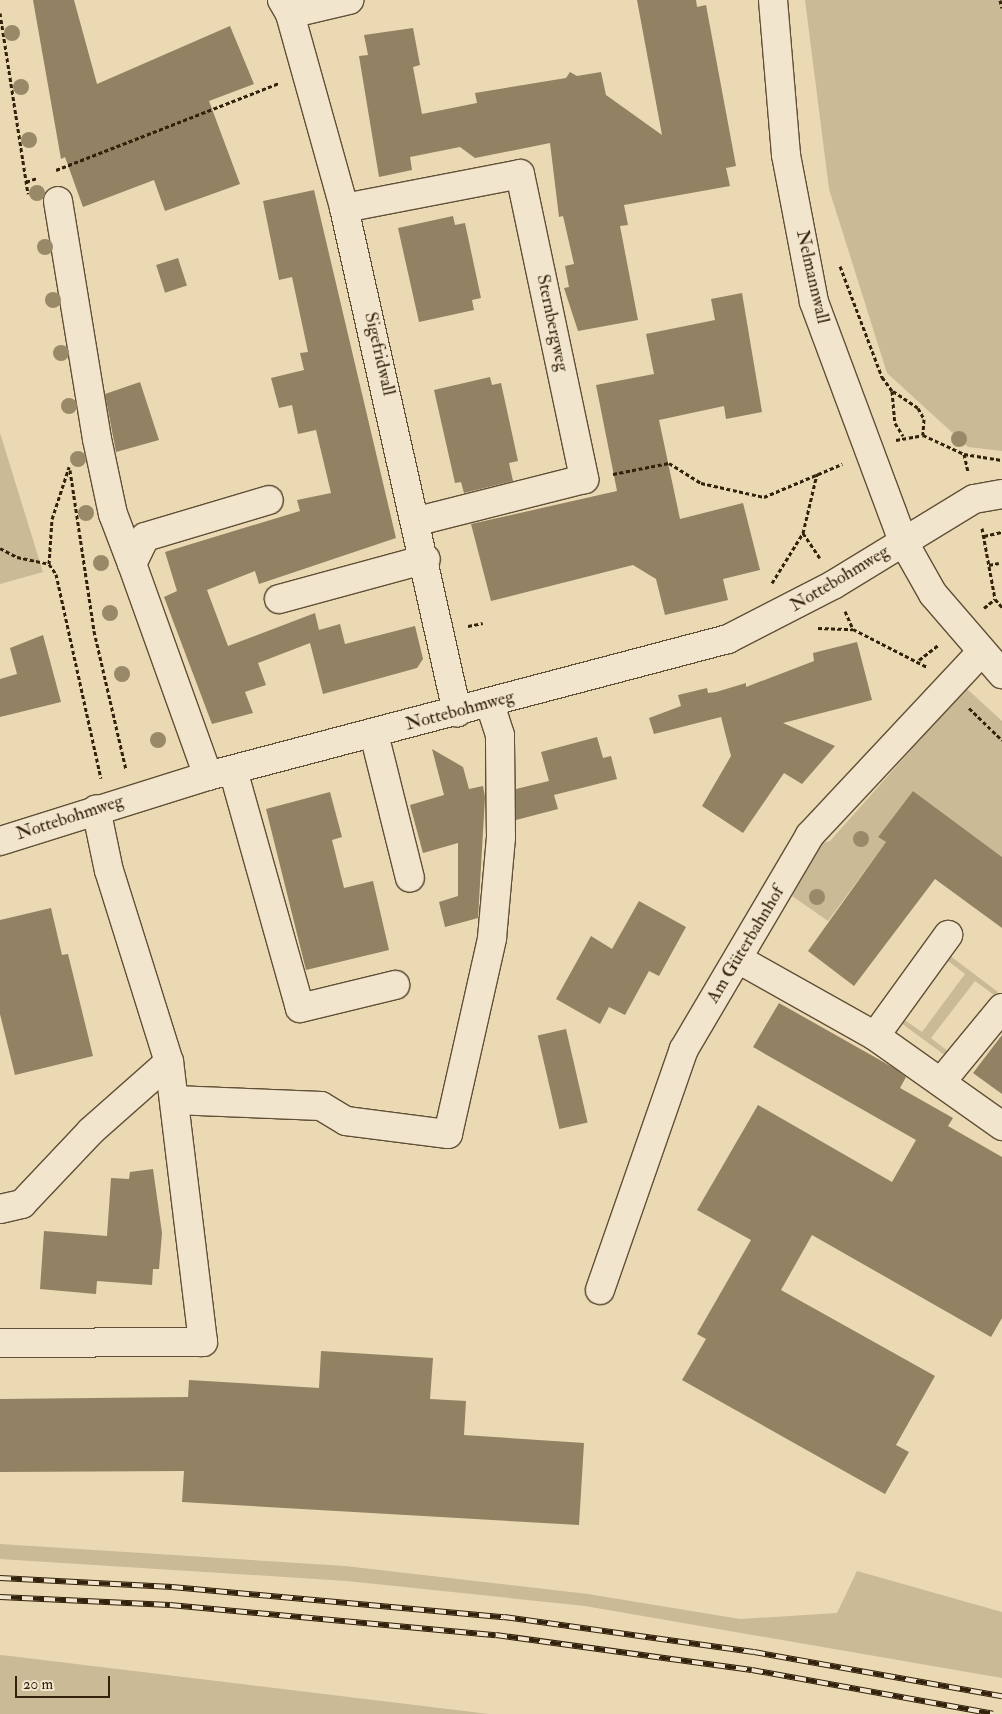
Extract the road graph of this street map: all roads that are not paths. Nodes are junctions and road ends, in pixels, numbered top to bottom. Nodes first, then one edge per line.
1 (349, 0) edge
2 (773, 0) edge
3 (286, 7) edge
4 (58, 202) dead end
5 (344, 208) junction
6 (1002, 494) edge
7 (269, 500) dead end
8 (418, 521) junction
9 (903, 541) junction
10 (426, 559) junction
11 (132, 564) junction
12 (279, 599) dead end
13 (981, 652) junction
14 (1002, 674) edge
15 (490, 704) junction
16 (457, 712) junction
17 (374, 734) junction
18 (221, 773) junction
19 (96, 809) junction
20 (0, 841) edge
21 (410, 878) dead end
22 (948, 935) dead end
23 (738, 959) junction
24 (395, 985) dead end
25 (1002, 1008) edge
26 (875, 1036) junction
27 (169, 1062) junction
28 (941, 1082) junction
29 (174, 1100) junction
30 (1002, 1126) edge
31 (0, 1209) edge
32 (600, 1290) dead end
33 (0, 1340) edge

1 - 3 street
2 - 9 street, Nelmannwall
3 - 5 street, Sigefridwall
4 - 11 street
5 - 8 street, Sigefridwall
5 - 8 street, Sternbergweg
6 - 9 street, Nottebohmweg
7 - 11 street
8 - 10 street, Sigefridwall
9 - 13 street, Nelmannwall
9 - 15 street, Nottebohmweg
10 - 12 street
10 - 16 street, Sigefridwall
11 - 18 street
13 - 14 street, Nelmannwall
13 - 23 street, Am Güterbahnhof
15 - 16 street, Nottebohmweg
15 - 29 street
16 - 17 street, Nottebohmweg
17 - 18 street, Nottebohmweg
17 - 21 street
18 - 19 street, Nottebohmweg
18 - 24 street
19 - 20 street, Nottebohmweg
19 - 27 street
22 - 26 street
23 - 26 street
23 - 32 street, Am Güterbahnhof
25 - 28 street
26 - 28 street
27 - 29 street
27 - 31 street
28 - 30 street
29 - 33 street

